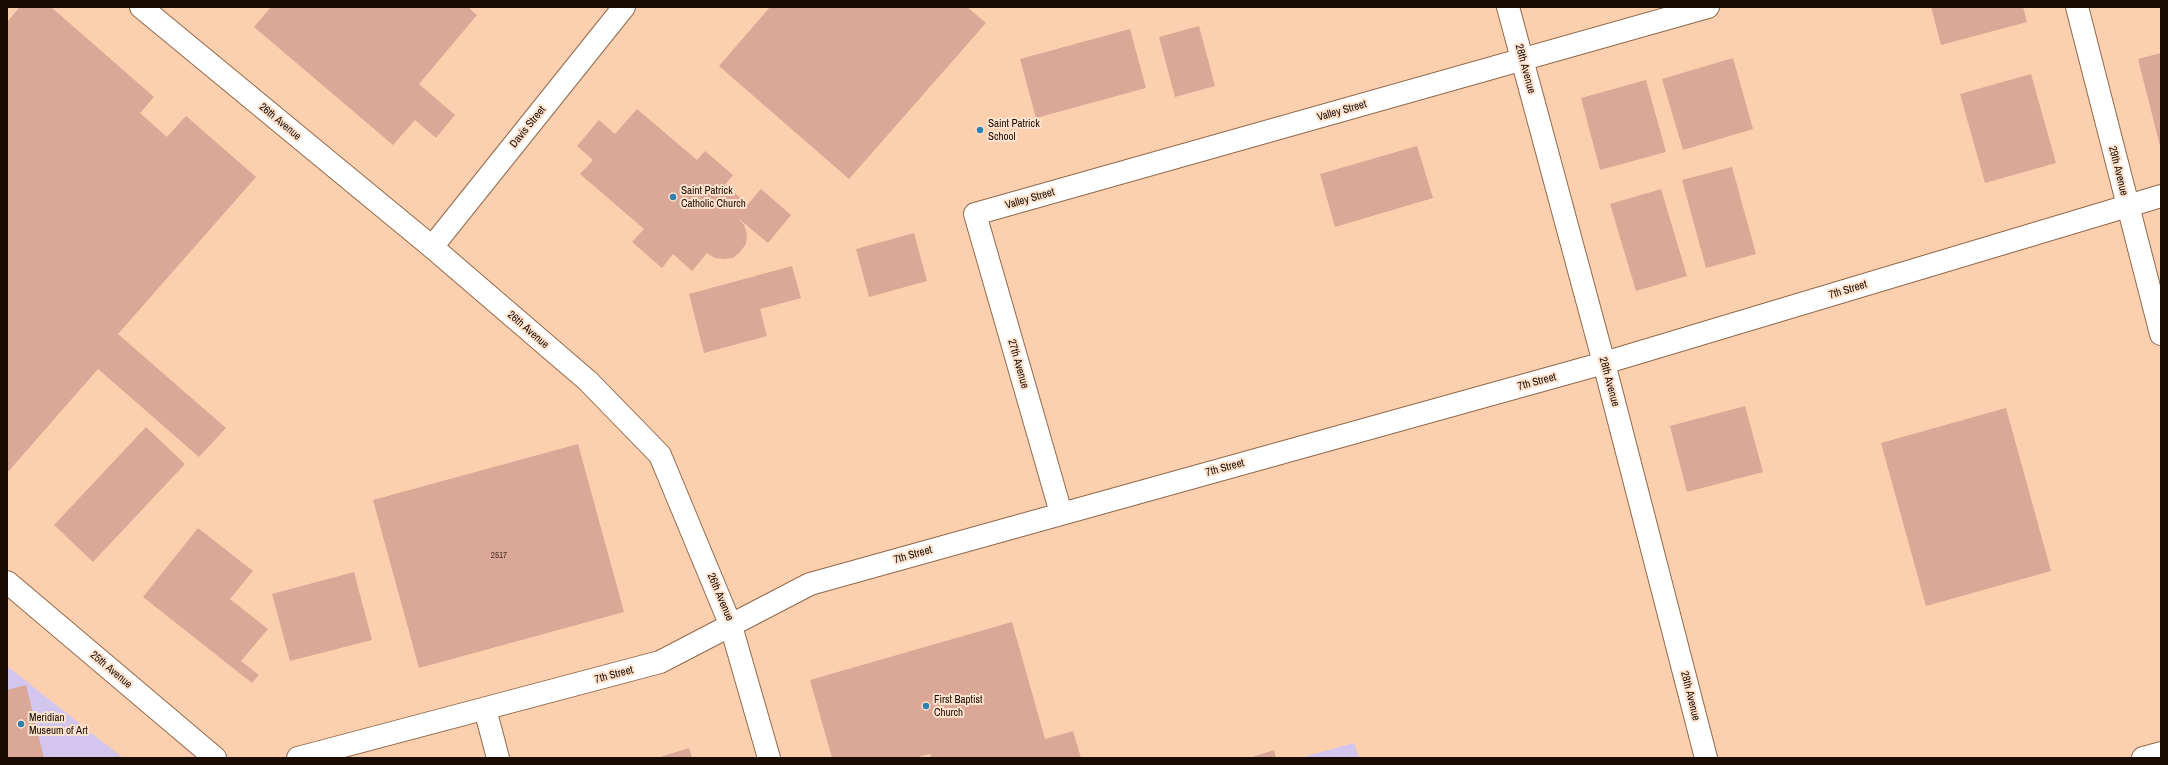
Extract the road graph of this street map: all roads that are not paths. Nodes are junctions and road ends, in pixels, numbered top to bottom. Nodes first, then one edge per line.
1 (141, 7) edge
2 (624, 7) edge
3 (1508, 7) edge
4 (1708, 7) edge
5 (2077, 7) edge
6 (1522, 60) junction
7 (2161, 196) edge
8 (2127, 205) junction
9 (975, 214) joint
10 (432, 247) junction
11 (2161, 334) edge
12 (1604, 363) junction
13 (1062, 513) junction
14 (7, 582) edge
15 (732, 626) junction
16 (485, 709) junction
17 (2161, 753) edge
18 (214, 758) edge
19 (298, 758) edge
20 (498, 758) edge
21 (769, 758) edge
22 (1706, 758) edge
23 (2142, 758) edge

1 - 10 street, 26th Avenue
2 - 10 street, Davis Street
3 - 6 street, 28th Avenue
4 - 6 street, Valley Street
5 - 8 street, 29th Avenue
6 - 9 street, Valley Street
6 - 12 street, 28th Avenue
7 - 8 street, 7th Street
8 - 11 street, 29th Avenue
8 - 12 street, 7th Street
9 - 13 street, 27th Avenue
10 - 15 street, 26th Avenue
12 - 13 street, 7th Street
12 - 22 street, 28th Avenue
13 - 15 street, 7th Street
14 - 18 street, 25th Avenue
15 - 16 street, 7th Street
15 - 21 street, 26th Avenue
16 - 19 street, 7th Street
16 - 20 street
17 - 23 street

